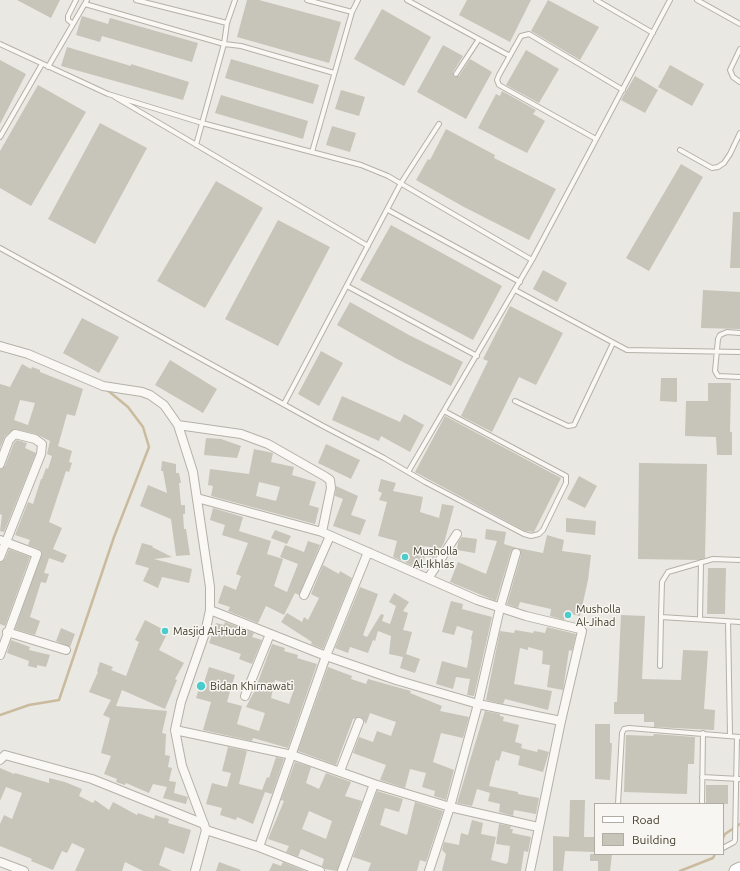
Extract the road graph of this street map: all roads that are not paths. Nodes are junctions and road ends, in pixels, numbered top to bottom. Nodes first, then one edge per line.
1 (76, 0) edge
2 (136, 0) edge
3 (235, 0) edge
4 (307, 0) edge
5 (358, 0) edge
6 (407, 0) edge
7 (596, 0) edge
8 (670, 0) edge
9 (697, 0) edge
10 (86, 2) edge
11 (352, 12) junction
12 (227, 23) junction
13 (73, 24) junction
14 (740, 24) edge
15 (653, 33) junction
16 (479, 39) junction
17 (0, 44) edge
18 (224, 44) junction
19 (740, 50) edge
20 (510, 56) junction
21 (42, 64) junction
22 (48, 67) junction
23 (334, 73) junction
24 (456, 74) dead end
25 (740, 82) edge
26 (623, 90) junction
27 (108, 94) junction
28 (202, 123) junction
29 (439, 124) dead end
30 (740, 133) edge
31 (0, 137) edge
32 (596, 138) junction
33 (196, 145) junction
34 (680, 150) dead end
35 (312, 152) junction
36 (401, 184) junction
37 (388, 210) junction
38 (368, 246) junction
39 (0, 248) edge
40 (532, 260) junction
41 (520, 282) junction
42 (347, 286) junction
43 (515, 290) junction
44 (740, 332) edge
45 (613, 343) junction
46 (0, 346) edge
47 (717, 352) junction
48 (740, 352) edge
49 (477, 356) junction
50 (740, 377) edge
51 (515, 401) dead end
52 (284, 404) junction
53 (444, 411) junction
54 (178, 425) junction
55 (0, 464) edge
56 (408, 472) junction
57 (197, 498) junction
58 (326, 534) junction
59 (457, 534) dead end
60 (3, 541) edge
61 (368, 552) junction
62 (516, 553) dead end
63 (0, 557) edge
64 (740, 560) edge
65 (701, 562) junction
66 (429, 577) junction
67 (304, 595) dead end
68 (500, 608) junction
69 (210, 610) junction
70 (661, 617) junction
71 (700, 618) junction
72 (728, 621) junction
73 (740, 622) edge
74 (7, 632) junction
75 (270, 634) junction
76 (2, 643) edge
77 (66, 650) dead end
78 (0, 655) edge
79 (326, 656) junction
80 (660, 666) dead end
81 (245, 696) dead end
82 (478, 704) junction
83 (561, 721) junction
84 (359, 722) dead end
85 (175, 730) junction
86 (703, 734) junction
87 (730, 735) junction
88 (738, 737) edge
89 (292, 755) junction
90 (0, 760) edge
91 (340, 771) junction
92 (702, 776) junction
93 (738, 778) edge
94 (374, 784) junction
95 (618, 803) edge
96 (702, 803) edge
97 (450, 807) junction
98 (205, 827) junction
99 (538, 827) junction
100 (259, 846) junction
101 (724, 847) edge
102 (0, 862) edge
103 (740, 869) edge
104 (24, 871) edge
105 (195, 871) edge
106 (320, 871) edge
107 (342, 871) edge
108 (429, 871) edge
109 (530, 871) edge
110 (736, 871) edge

1 - 13 lane
2 - 12 lane
3 - 12 lane
4 - 11 lane
5 - 11 lane
6 - 16 lane
7 - 15 lane
8 - 15 lane
9 - 14 lane
10 - 13 lane
10 - 18 lane
11 - 23 lane
12 - 18 lane
13 - 22 lane
15 - 26 lane
16 - 20 lane
16 - 24 lane
17 - 21 lane
18 - 23 lane
18 - 28 lane
19 - 25 lane
20 - 26 lane
20 - 32 lane
21 - 22 lane
21 - 31 lane
22 - 27 lane
23 - 35 lane
26 - 32 lane
27 - 28 lane
27 - 33 lane
28 - 33 lane
28 - 35 lane
29 - 36 lane
30 - 34 lane
32 - 40 lane
33 - 38 lane
35 - 36 lane
36 - 37 lane
36 - 40 lane
37 - 38 lane
37 - 41 lane
38 - 42 lane
39 - 52 lane
40 - 41 lane
41 - 43 lane
42 - 49 lane
42 - 52 lane
43 - 45 lane
43 - 49 lane
44 - 47 lane
45 - 47 lane
45 - 51 lane
46 - 54 street
47 - 48 lane
47 - 50 lane
49 - 53 lane
52 - 56 lane
53 - 56 lane
53 - 56 lane
54 - 57 street
54 - 58 street
55 - 60 street
57 - 58 street
57 - 69 street
58 - 61 street
58 - 67 street
59 - 66 street
60 - 63 street
60 - 74 street
61 - 66 street
61 - 79 street
62 - 68 street
64 - 65 lane
65 - 70 lane
65 - 71 lane
66 - 68 street
68 - 82 street
68 - 83 street
69 - 75 street
69 - 85 street
70 - 71 lane
70 - 80 lane
71 - 72 lane
72 - 73 lane
72 - 87 lane
74 - 76 street
74 - 77 street
75 - 79 street
75 - 81 street
76 - 78 street
79 - 82 street
79 - 89 street
82 - 83 street
82 - 97 street
83 - 99 street
84 - 91 street
85 - 89 street
85 - 98 street
86 - 87 lane
86 - 92 lane
86 - 95 lane
87 - 88 lane
88 - 93 lane
89 - 91 street
89 - 100 street
90 - 98 street
91 - 94 street
92 - 93 lane
92 - 96 lane
93 - 101 lane
94 - 97 street
94 - 107 street
97 - 99 street
97 - 108 street
98 - 100 street
98 - 105 street
99 - 109 street
100 - 106 street
102 - 104 street
103 - 110 main road

